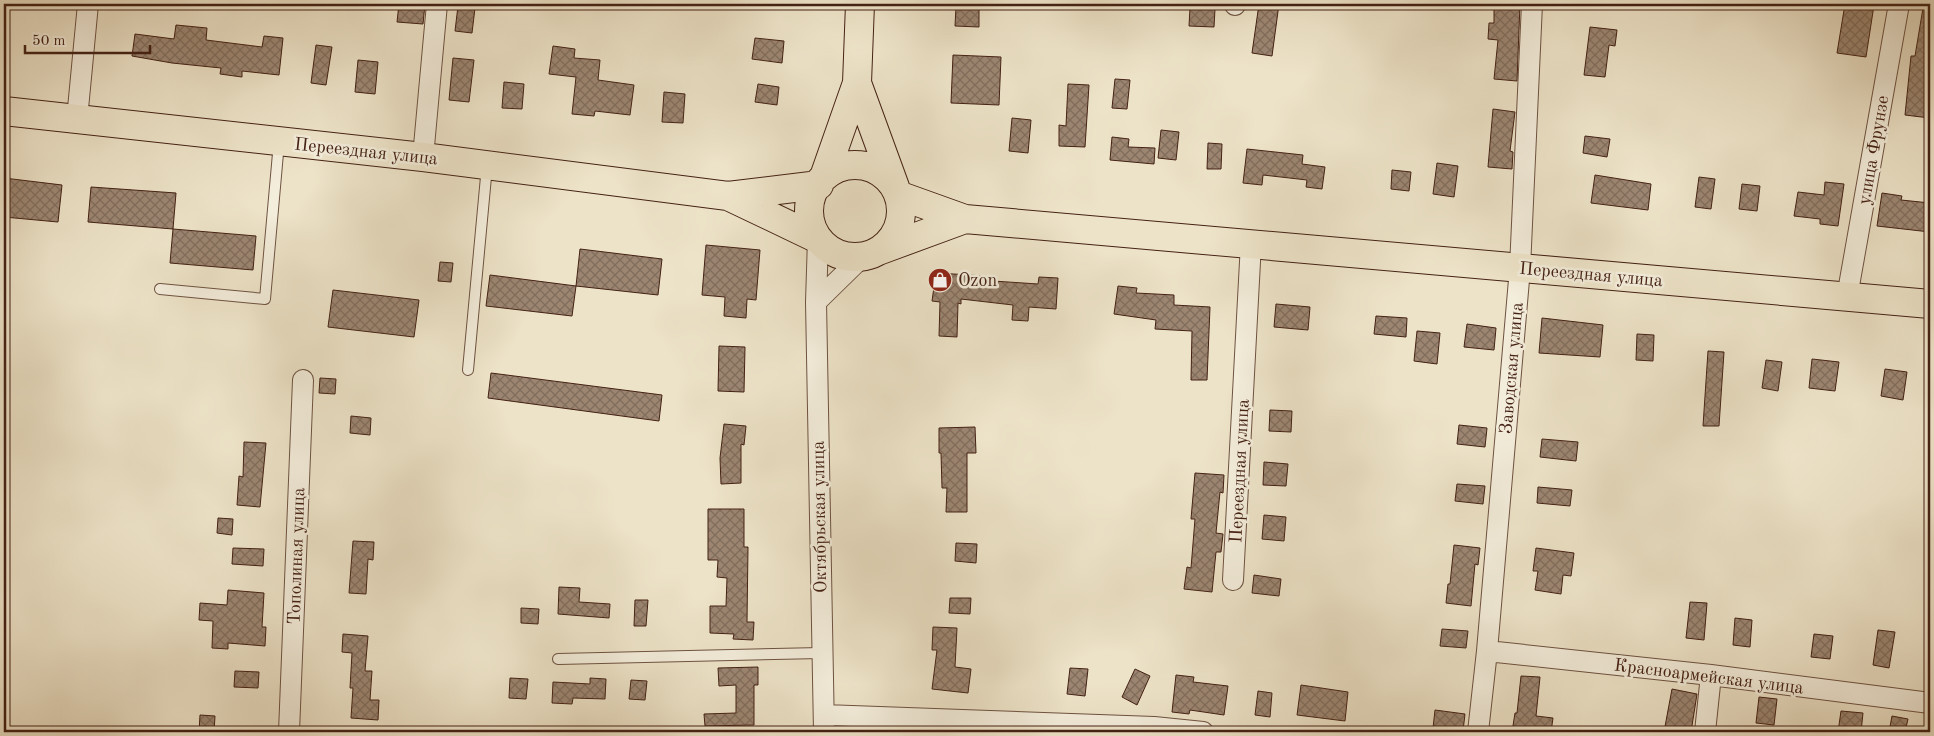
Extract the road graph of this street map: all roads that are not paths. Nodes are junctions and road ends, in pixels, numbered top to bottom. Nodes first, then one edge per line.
1 (88, 4) edge
2 (437, 4) edge
3 (860, 4) edge
4 (1532, 4) edge
5 (1899, 4) edge
6 (857, 83) junction
7 (4, 111) edge
8 (77, 119) junction
9 (279, 141) junction
10 (423, 157) junction
11 (487, 165) junction
12 (821, 181) junction
13 (896, 191) junction
14 (728, 196) junction
15 (965, 219) junction
16 (818, 239) junction
17 (1251, 243) junction
18 (869, 254) junction
19 (1520, 268) junction
20 (160, 290) dead end
21 (1847, 297) junction
22 (816, 302) junction
23 (1930, 304) edge
24 (468, 370) dead end
25 (303, 380) dead end
26 (1233, 580) dead end
27 (1487, 652) junction
28 (821, 653) junction
29 (558, 659) dead end
30 (1711, 675) junction
31 (1930, 703) edge
32 (824, 723) edge
33 (289, 732) edge
34 (1203, 732) edge
35 (1478, 732) edge
36 (1704, 732) edge

1 - 8 street
2 - 10 street
3 - 6 main road
4 - 19 street, Заводская улица
5 - 21 street, улица Фрунзе
6 - 12 main road
6 - 13 main road
7 - 8 main road, Переездная улица
8 - 9 main road, Переездная улица
9 - 10 main road, Переездная улица
9 - 20 lane
10 - 11 main road, Переездная улица
11 - 14 main road, Переездная улица
11 - 24 lane
12 - 13 main road
12 - 14 main road, Переездная улица
12 - 16 main road
13 - 15 main road, Переездная улица
13 - 18 main road
14 - 16 main road, Переездная улица
15 - 17 main road, Переездная улица
15 - 18 main road, Переездная улица
16 - 18 main road
16 - 22 street, Октябрьская улица
17 - 19 main road, Переездная улица
17 - 26 street, Переездная улица
18 - 22 street
19 - 21 main road, Переездная улица
19 - 27 street, Заводская улица
21 - 23 main road, Переездная улица
22 - 28 street, Октябрьская улица
25 - 33 street, Тополиная улица
27 - 30 street, Красноармейская улица
27 - 35 street, Заводская улица
28 - 29 lane
28 - 32 street, Октябрьская улица
30 - 31 street, Красноармейская улица
30 - 36 street
32 - 34 street

